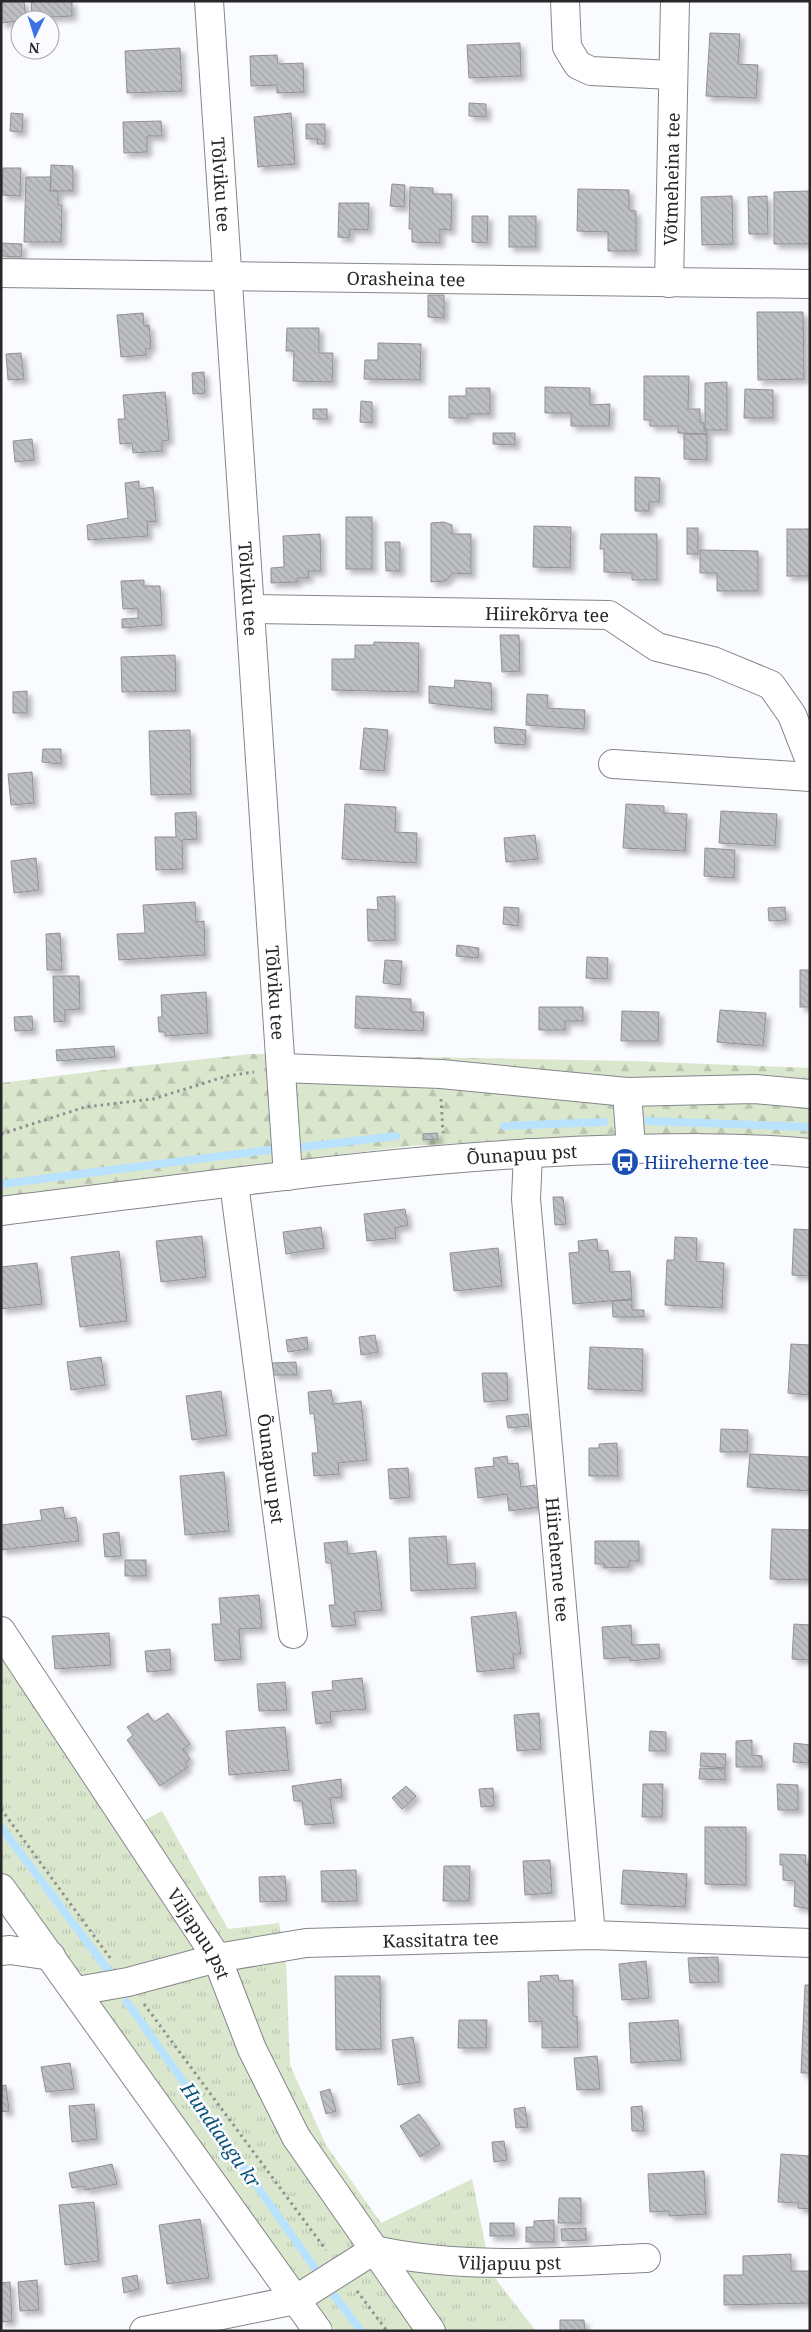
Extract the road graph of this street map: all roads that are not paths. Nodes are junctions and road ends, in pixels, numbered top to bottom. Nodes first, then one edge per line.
1 (209, 1) edge
2 (565, 1) edge
3 (675, 1) edge
4 (672, 75) junction
5 (1, 273) edge
6 (227, 275) junction
7 (669, 283) junction
8 (810, 284) edge
9 (251, 609) junction
10 (810, 761) edge
11 (613, 764) dead end
12 (810, 778) edge
13 (282, 1068) junction
14 (627, 1092) junction
15 (810, 1094) edge
16 (631, 1149) junction
17 (528, 1153) junction
18 (810, 1153) edge
19 (288, 1176) junction
20 (234, 1182) junction
21 (1, 1211) edge
22 (1, 1631) edge
23 (293, 1634) dead end
24 (2, 1896) edge
25 (591, 1935) junction
26 (810, 1943) edge
27 (1, 1951) edge
28 (51, 1956) junction
29 (217, 1958) junction
30 (77, 1991) junction
31 (374, 2250) junction
32 (646, 2258) dead end
33 (295, 2300) junction
34 (144, 2331) edge
35 (318, 2331) edge
36 (431, 2331) edge

1 - 6 street, Tõlviku tee
2 - 4 street
3 - 4 street, Võtmeheina tee
4 - 7 street, Võtmeheina tee
5 - 6 street, Orasheina tee
6 - 7 street, Orasheina tee
6 - 9 street, Tõlviku tee
7 - 8 street, Orasheina tee
9 - 10 street, Hiirekõrva tee
9 - 13 street, Tõlviku tee
11 - 12 street
13 - 14 street
13 - 19 street, Tõlviku tee
14 - 15 street
14 - 16 street
16 - 17 street, Õunapuu pst
16 - 18 street, Õunapuu pst
17 - 19 street, Õunapuu pst
17 - 25 street, Hiireherne tee
19 - 20 street, Õunapuu pst
20 - 21 street, Õunapuu pst
20 - 23 street, Õunapuu pst
22 - 29 street, Viljapuu pst
24 - 28 street
25 - 26 street, Kassitatra tee
25 - 29 street, Kassitatra tee
27 - 28 street
28 - 30 street
29 - 30 street, Kassitatra tee
29 - 31 street, Viljapuu pst
30 - 33 street
31 - 32 street, Viljapuu pst
31 - 33 street
31 - 36 street, Viljapuu pst
33 - 34 street
33 - 35 street

